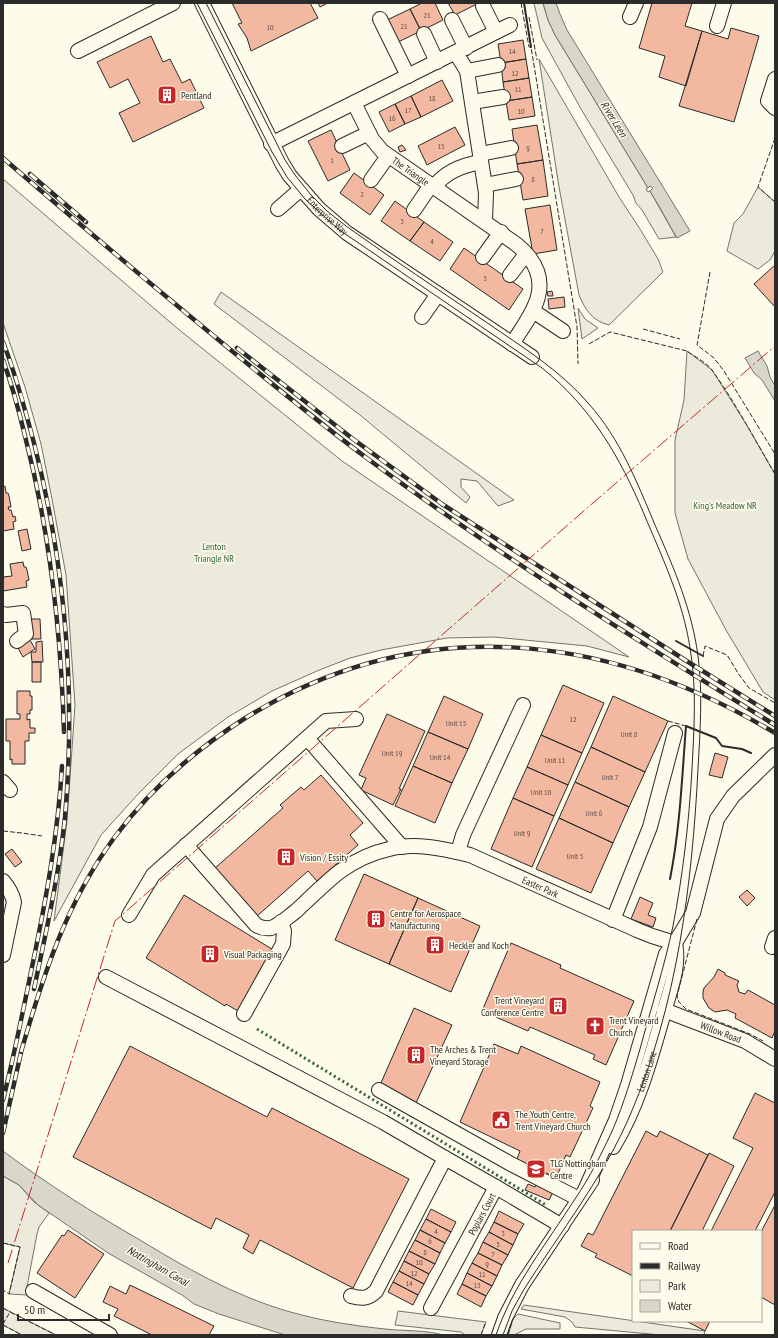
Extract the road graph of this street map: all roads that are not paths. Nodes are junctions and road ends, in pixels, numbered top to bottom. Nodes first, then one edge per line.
1 (173, 3) edge
2 (202, 3) edge
3 (636, 3) edge
4 (724, 3) edge
5 (483, 6) dead end
6 (630, 17) dead end
7 (380, 19) dead end
8 (452, 20) dead end
9 (510, 25) dead end
10 (717, 26) dead end
11 (496, 32) junction
12 (424, 34) dead end
13 (461, 50) junction
14 (78, 51) dead end
15 (437, 62) junction
16 (498, 65) dead end
17 (467, 71) junction
18 (408, 76) junction
19 (775, 79) edge
20 (503, 97) dead end
21 (472, 102) junction
22 (354, 104) junction
23 (772, 105) edge
24 (369, 133) junction
25 (271, 144) junction
26 (342, 146) dead end
27 (511, 148) dead end
28 (388, 156) junction
29 (480, 158) junction
30 (371, 180) dead end
31 (516, 180) dead end
32 (485, 185) junction
33 (433, 186) junction
34 (301, 189) junction
35 (278, 209) dead end
36 (414, 210) dead end
37 (485, 222) junction
38 (506, 232) junction
39 (526, 254) junction
40 (483, 257) dead end
41 (510, 275) dead end
42 (438, 294) junction
43 (533, 311) junction
44 (422, 317) dead end
45 (563, 331) dead end
46 (512, 344) junction
47 (532, 357) dead end
48 (3, 614) edge
49 (17, 641) dead end
50 (523, 705) dead end
51 (356, 719) dead end
52 (675, 733) dead end
53 (307, 738) junction
54 (775, 755) edge
55 (186, 845) junction
56 (402, 846) junction
57 (458, 852) junction
58 (3, 881) edge
59 (129, 915) dead end
60 (613, 920) junction
61 (281, 922) junction
62 (675, 943) junction
63 (3, 955) edge
64 (106, 977) dead end
65 (664, 1010) junction
66 (244, 1014) dead end
67 (647, 1022) junction
68 (775, 1059) edge
69 (379, 1090) dead end
70 (445, 1158) junction
71 (496, 1187) junction
72 (583, 1193) junction
73 (562, 1226) junction
74 (33, 1291) dead end
75 (351, 1296) dead end
76 (432, 1308) dead end
77 (500, 1333) edge
78 (110, 1335) edge

1 - 14 street
2 - 25 street, Enterprise Way
3 - 6 street
4 - 10 street
5 - 11 street
7 - 18 street
8 - 13 street
9 - 11 street
11 - 13 street
12 - 15 street
13 - 15 street
13 - 17 street
15 - 18 street
16 - 17 street
17 - 21 street
18 - 22 street
19 - 23 street
20 - 21 street
21 - 29 street
22 - 24 street, The Triangle
22 - 25 street
24 - 26 street
24 - 28 street, The Triangle
25 - 34 street, Enterprise Way
27 - 29 street
28 - 30 street
28 - 33 street, The Triangle
29 - 32 street
29 - 33 street
31 - 32 street
32 - 37 street
33 - 36 street
33 - 37 street, The Triangle
34 - 35 street
34 - 42 street, Enterprise Way
37 - 38 street, The Triangle
38 - 39 street, The Triangle
38 - 40 street
39 - 41 street
39 - 43 street, The Triangle
42 - 44 street
42 - 46 street, Enterprise Way
43 - 45 street
43 - 46 street, The Triangle
46 - 47 street, Enterprise Way
48 - 49 street
50 - 57 street
51 - 53 street
52 - 60 street
53 - 55 street
53 - 56 street
54 - 62 street, Lenton Lane
55 - 59 street
55 - 61 street, Easter Park
56 - 57 street, Easter Park
56 - 61 street, Easter Park
57 - 60 street, Easter Park
58 - 63 street
60 - 62 street, Easter Park
61 - 66 street
62 - 65 street, Lenton Lane
62 - 67 street, Lenton Lane
64 - 70 street
65 - 67 street
65 - 68 street, Willow Road
65 - 72 street, Lenton Lane
67 - 72 street, Lenton Lane
69 - 72 street
70 - 71 street
70 - 75 street
71 - 73 street, Poplars Court
71 - 76 street, Poplars Court
72 - 73 street, Lenton Lane
73 - 77 street, Lenton Lane
74 - 78 street

